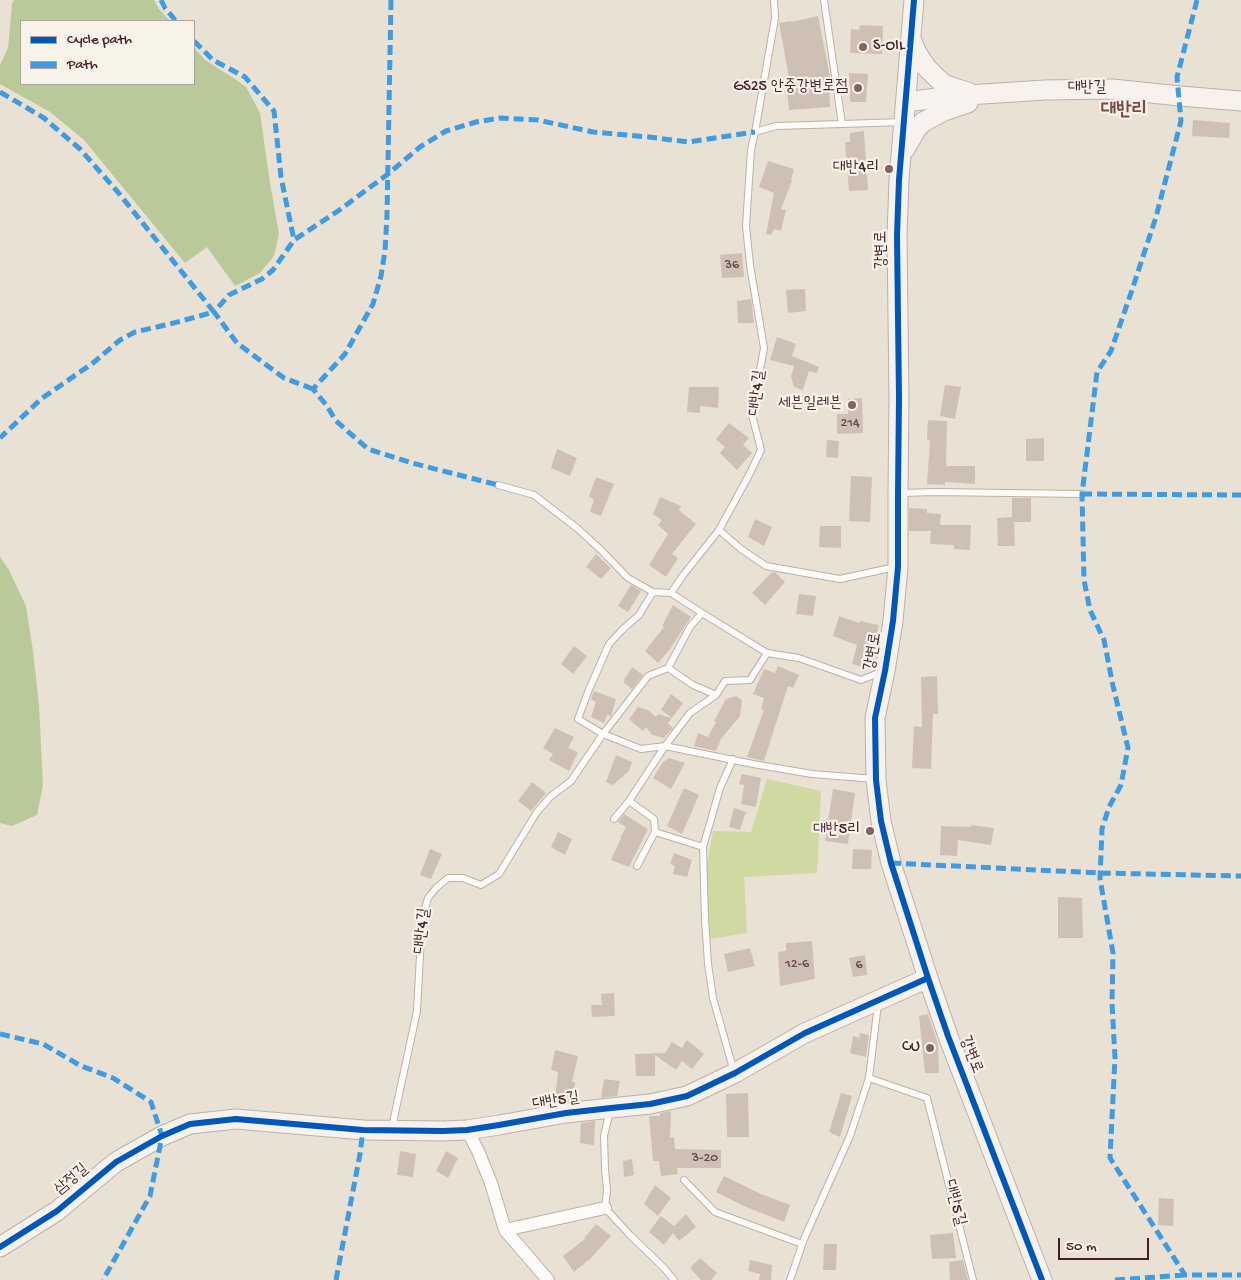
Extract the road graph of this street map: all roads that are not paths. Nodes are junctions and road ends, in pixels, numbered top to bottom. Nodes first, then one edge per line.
1 (774, 0) edge
2 (824, 0) edge
3 (914, 0) edge
4 (911, 37) junction
5 (983, 97) junction
6 (1241, 101) edge
7 (906, 110) junction
8 (842, 124) junction
9 (755, 132) junction
10 (902, 154) junction
11 (498, 486) dead end
12 (898, 494) junction
13 (1082, 494) dead end
14 (719, 530) junction
15 (898, 567) junction
16 (653, 592) junction
17 (671, 593) junction
18 (702, 613) junction
19 (767, 653) junction
20 (668, 668) junction
21 (884, 671) junction
22 (716, 695) junction
23 (603, 734) junction
24 (665, 746) junction
25 (733, 759) junction
26 (876, 780) junction
27 (629, 801) junction
28 (614, 819) dead end
29 (655, 832) junction
30 (703, 847) junction
31 (637, 866) dead end
32 (928, 978) junction
33 (879, 1000) junction
34 (735, 1073) junction
35 (869, 1078) junction
36 (610, 1108) junction
37 (466, 1130) junction
38 (391, 1131) junction
39 (162, 1136) joint
40 (684, 1180) dead end
41 (605, 1208) junction
42 (505, 1230) junction
43 (802, 1244) junction
44 (0, 1247) edge
45 (548, 1280) edge
46 (674, 1280) edge
47 (790, 1280) edge
48 (973, 1280) edge
49 (1042, 1280) edge

1 - 9 lane, 대반4길
2 - 8 lane
3 - 4 street, 강변로
4 - 5 street
4 - 7 street, 강변로
5 - 6 street, 대반길
5 - 7 street, 대반길
5 - 10 street
7 - 8 lane
7 - 10 street, 강변로
8 - 9 lane
9 - 14 lane, 대반4길
10 - 12 street, 강변로
11 - 16 lane
12 - 13 lane
12 - 15 street, 강변로
14 - 15 lane
14 - 17 lane, 대반4길
15 - 21 street, 강변로
16 - 17 lane
16 - 23 lane
17 - 18 lane
18 - 19 lane
18 - 20 lane
19 - 21 lane
19 - 22 lane
20 - 22 lane
20 - 23 lane, 대반4길
21 - 26 street, 강변로
22 - 24 lane
23 - 24 lane
23 - 38 lane, 대반4길
24 - 25 lane
24 - 27 lane
25 - 26 lane
25 - 30 lane
26 - 32 street, 강변로
27 - 28 lane
27 - 29 lane
29 - 30 lane
29 - 31 lane
30 - 34 lane
32 - 33 street, 대반5길
32 - 49 street, 강변로
33 - 34 street, 대반5길
33 - 35 lane
34 - 36 street, 대반5길
35 - 43 lane
35 - 48 lane, 대반5길
36 - 37 street, 대반5길
36 - 41 lane
37 - 38 street, 대반5길
37 - 42 street
38 - 39 street, 대반5길
39 - 44 street, 삼정길
40 - 43 lane
41 - 42 street
41 - 46 lane
42 - 45 street
43 - 47 lane

